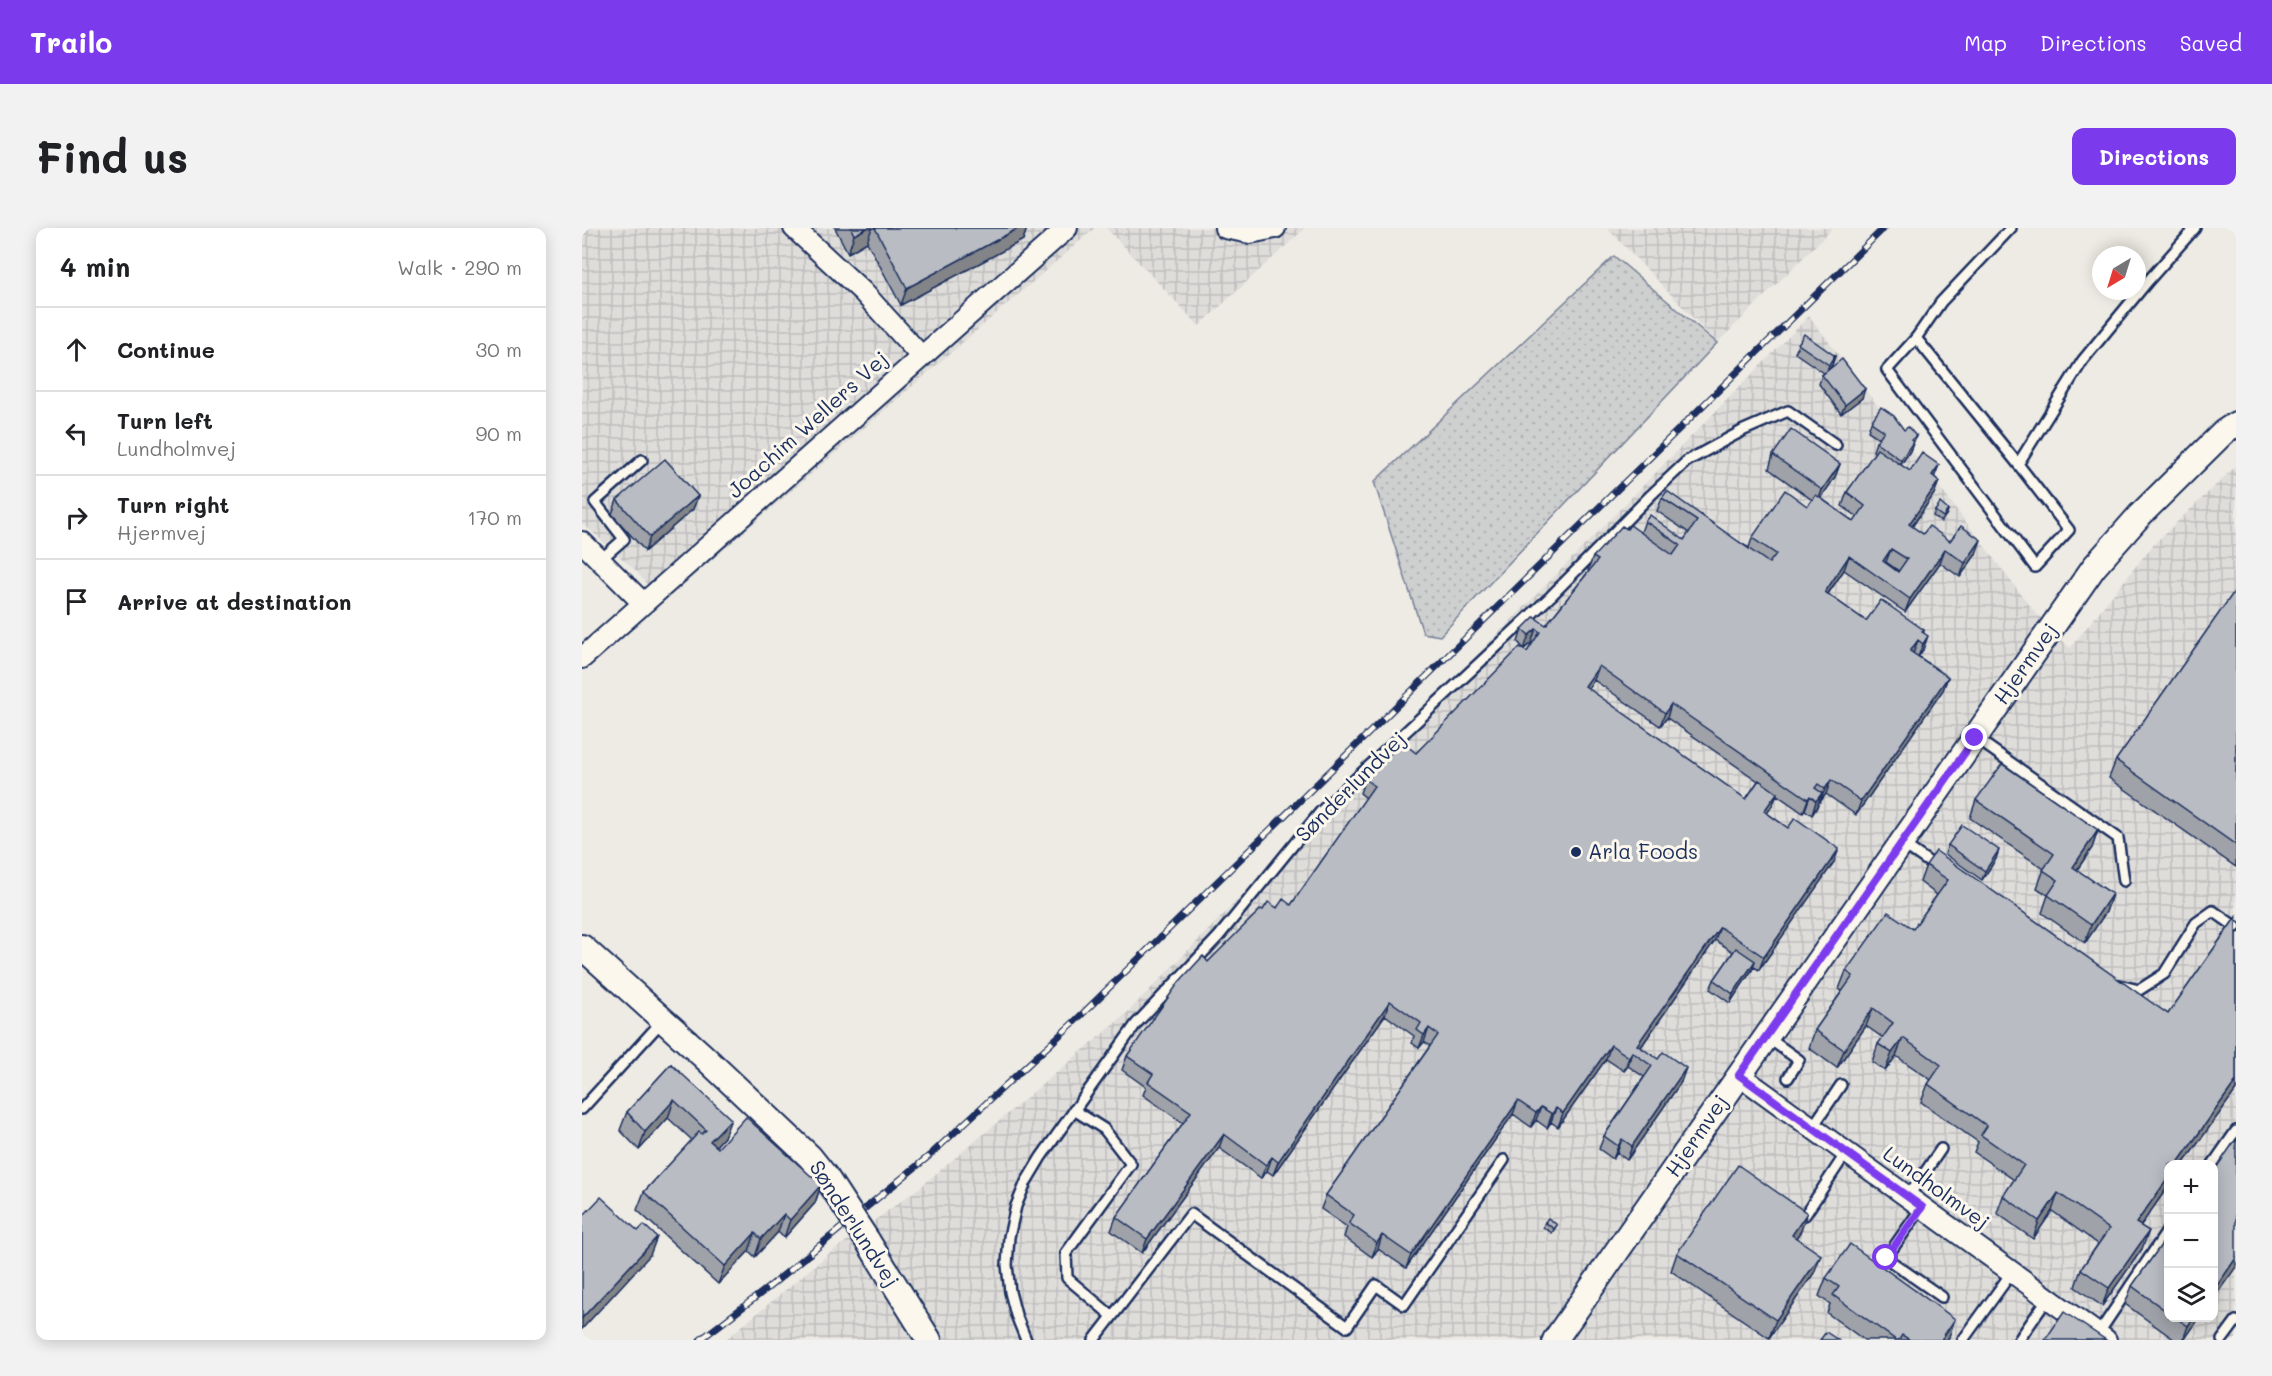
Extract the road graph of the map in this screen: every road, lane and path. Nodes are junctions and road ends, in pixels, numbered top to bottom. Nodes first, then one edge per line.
1 (794, 228) edge
2 (1067, 228) edge
3 (1225, 228) edge
4 (1275, 228) edge
5 (2011, 228) edge
6 (2195, 228) edge
7 (1916, 338) junction
8 (921, 356) junction
9 (2236, 424) edge
10 (1836, 445) dead end
11 (642, 460) dead end
12 (2018, 464) junction
13 (582, 542) edge
14 (600, 560) junction
15 (643, 603) junction
16 (582, 658) edge
17 (1975, 738) junction
18 (1901, 843) junction
19 (1940, 870) edge
20 (2124, 881) dead end
21 (2236, 927) edge
22 (582, 947) edge
23 (2108, 982) edge
24 (663, 1020) junction
25 (1766, 1036) junction
26 (1739, 1075) junction
27 (1788, 1078) dead end
28 (1841, 1085) dead end
29 (582, 1109) edge
30 (1074, 1110) junction
31 (1812, 1128) junction
32 (2236, 1131) edge
33 (1941, 1149) dead end
34 (1846, 1153) junction
35 (1504, 1160) dead end
36 (2216, 1160) edge
37 (1915, 1202) junction
38 (1805, 1215) edge
39 (2164, 1238) edge
40 (2012, 1272) junction
41 (1942, 1297) dead end
42 (2048, 1298) junction
43 (1112, 1316) junction
44 (2236, 1321) edge
45 (2102, 1337) edge
46 (929, 1340) edge
47 (1026, 1340) edge
48 (1094, 1340) edge
49 (1555, 1340) edge
50 (1963, 1340) edge
51 (2019, 1340) edge
52 (2222, 1340) edge

1 - 8 street
2 - 8 street, Joachim Wellers Vej
3 - 4 street
5 - 7 lane
6 - 12 lane
7 - 12 lane
7 - 12 lane
8 - 15 street, Joachim Wellers Vej
9 - 17 street, Hjermvej
10 - 30 lane, Sønderlundvej
11 - 14 lane
13 - 14 street
14 - 15 street
15 - 16 street, Joachim Wellers Vej
17 - 18 street, Hjermvej
17 - 20 lane
18 - 19 lane
18 - 25 street, Hjermvej
21 - 23 lane
22 - 24 street, Sønderlundvej
24 - 29 lane
24 - 46 street, Sønderlundvej, bridge
25 - 26 street, Hjermvej
25 - 27 lane
26 - 31 street, Lundholmvej
26 - 49 street, Hjermvej
28 - 31 lane
30 - 43 lane
30 - 47 lane, Sønderlundvej
31 - 34 street, Lundholmvej
32 - 36 lane
33 - 37 lane
34 - 37 street, Lundholmvej
34 - 38 lane
35 - 43 lane
37 - 40 street, Lundholmvej
37 - 41 lane
39 - 45 lane
40 - 42 street, Lundholmvej
40 - 50 lane
42 - 45 street, Lundholmvej
42 - 51 lane
43 - 48 lane
44 - 52 lane

